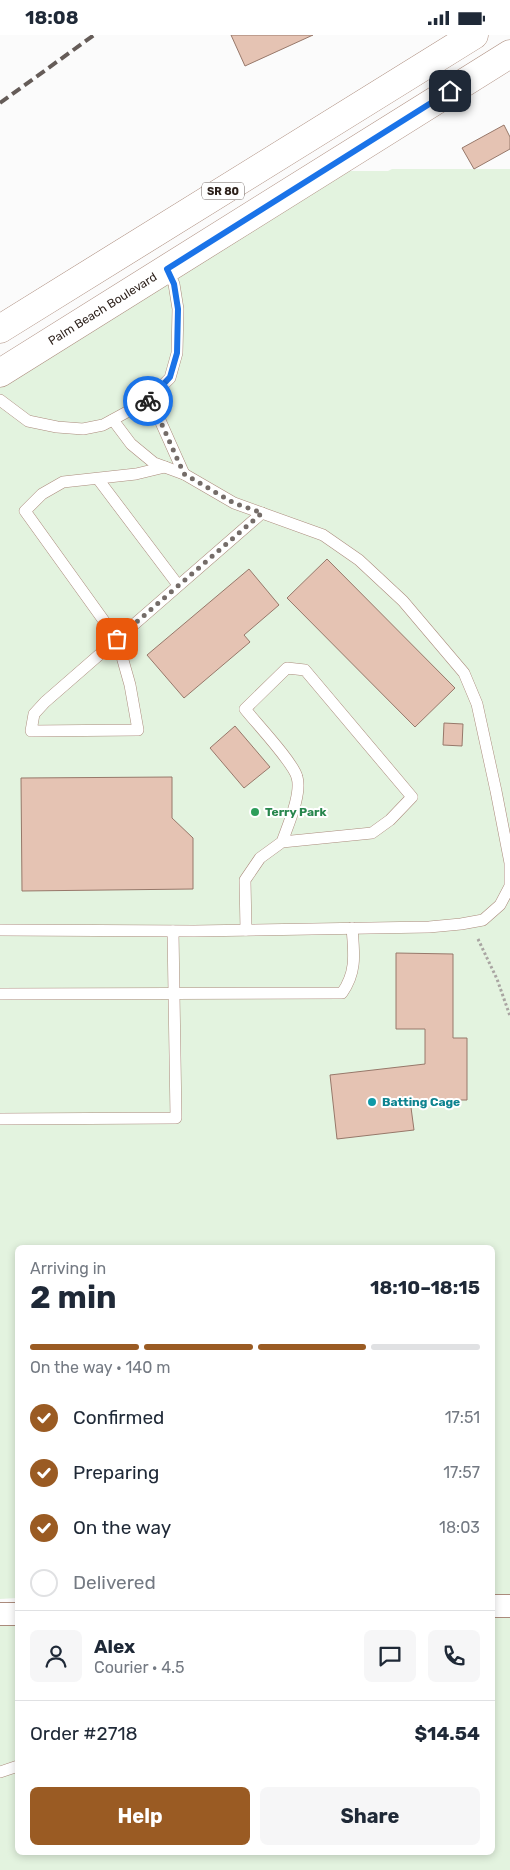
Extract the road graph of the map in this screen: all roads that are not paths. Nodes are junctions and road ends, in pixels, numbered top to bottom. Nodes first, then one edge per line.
1 (474, 35) edge
2 (506, 35) edge
3 (510, 54) edge
4 (420, 109) junction
5 (167, 269) junction
6 (0, 329) edge
7 (0, 373) edge
8 (0, 400) edge
9 (147, 401) junction
10 (113, 420) junction
11 (164, 467) junction
12 (184, 474) junction
13 (98, 479) junction
14 (262, 513) junction
15 (178, 585) junction
16 (117, 639) junction
17 (282, 842) junction
18 (352, 928) junction
19 (0, 930) edge
20 (246, 930) junction
21 (173, 931) junction
22 (174, 993) junction
23 (0, 994) edge
24 (0, 1119) edge
25 (495, 1606) edge
26 (510, 1606) edge
27 (0, 1614) edge
28 (15, 1614) edge
29 (15, 1767) edge
30 (0, 1772) edge

1 - 6 main road, SR 80
2 - 4 main road
3 - 4 main road, Palm Beach Boulevard / SR 80
4 - 5 main road, Palm Beach Boulevard / SR 80
5 - 7 main road, Palm Beach Boulevard / SR 80
5 - 9 lane
8 - 10 lane
9 - 10 lane
9 - 12 lane
10 - 11 lane
11 - 12 lane
11 - 13 lane
12 - 14 lane
13 - 15 lane
13 - 16 lane
14 - 15 lane
14 - 18 lane
15 - 16 lane
16 - 16 lane
17 - 17 lane
17 - 20 lane
18 - 20 lane
18 - 22 lane
19 - 21 lane
20 - 21 lane
21 - 22 lane
22 - 23 lane
22 - 24 lane
25 - 26 street
27 - 28 street
29 - 30 lane

